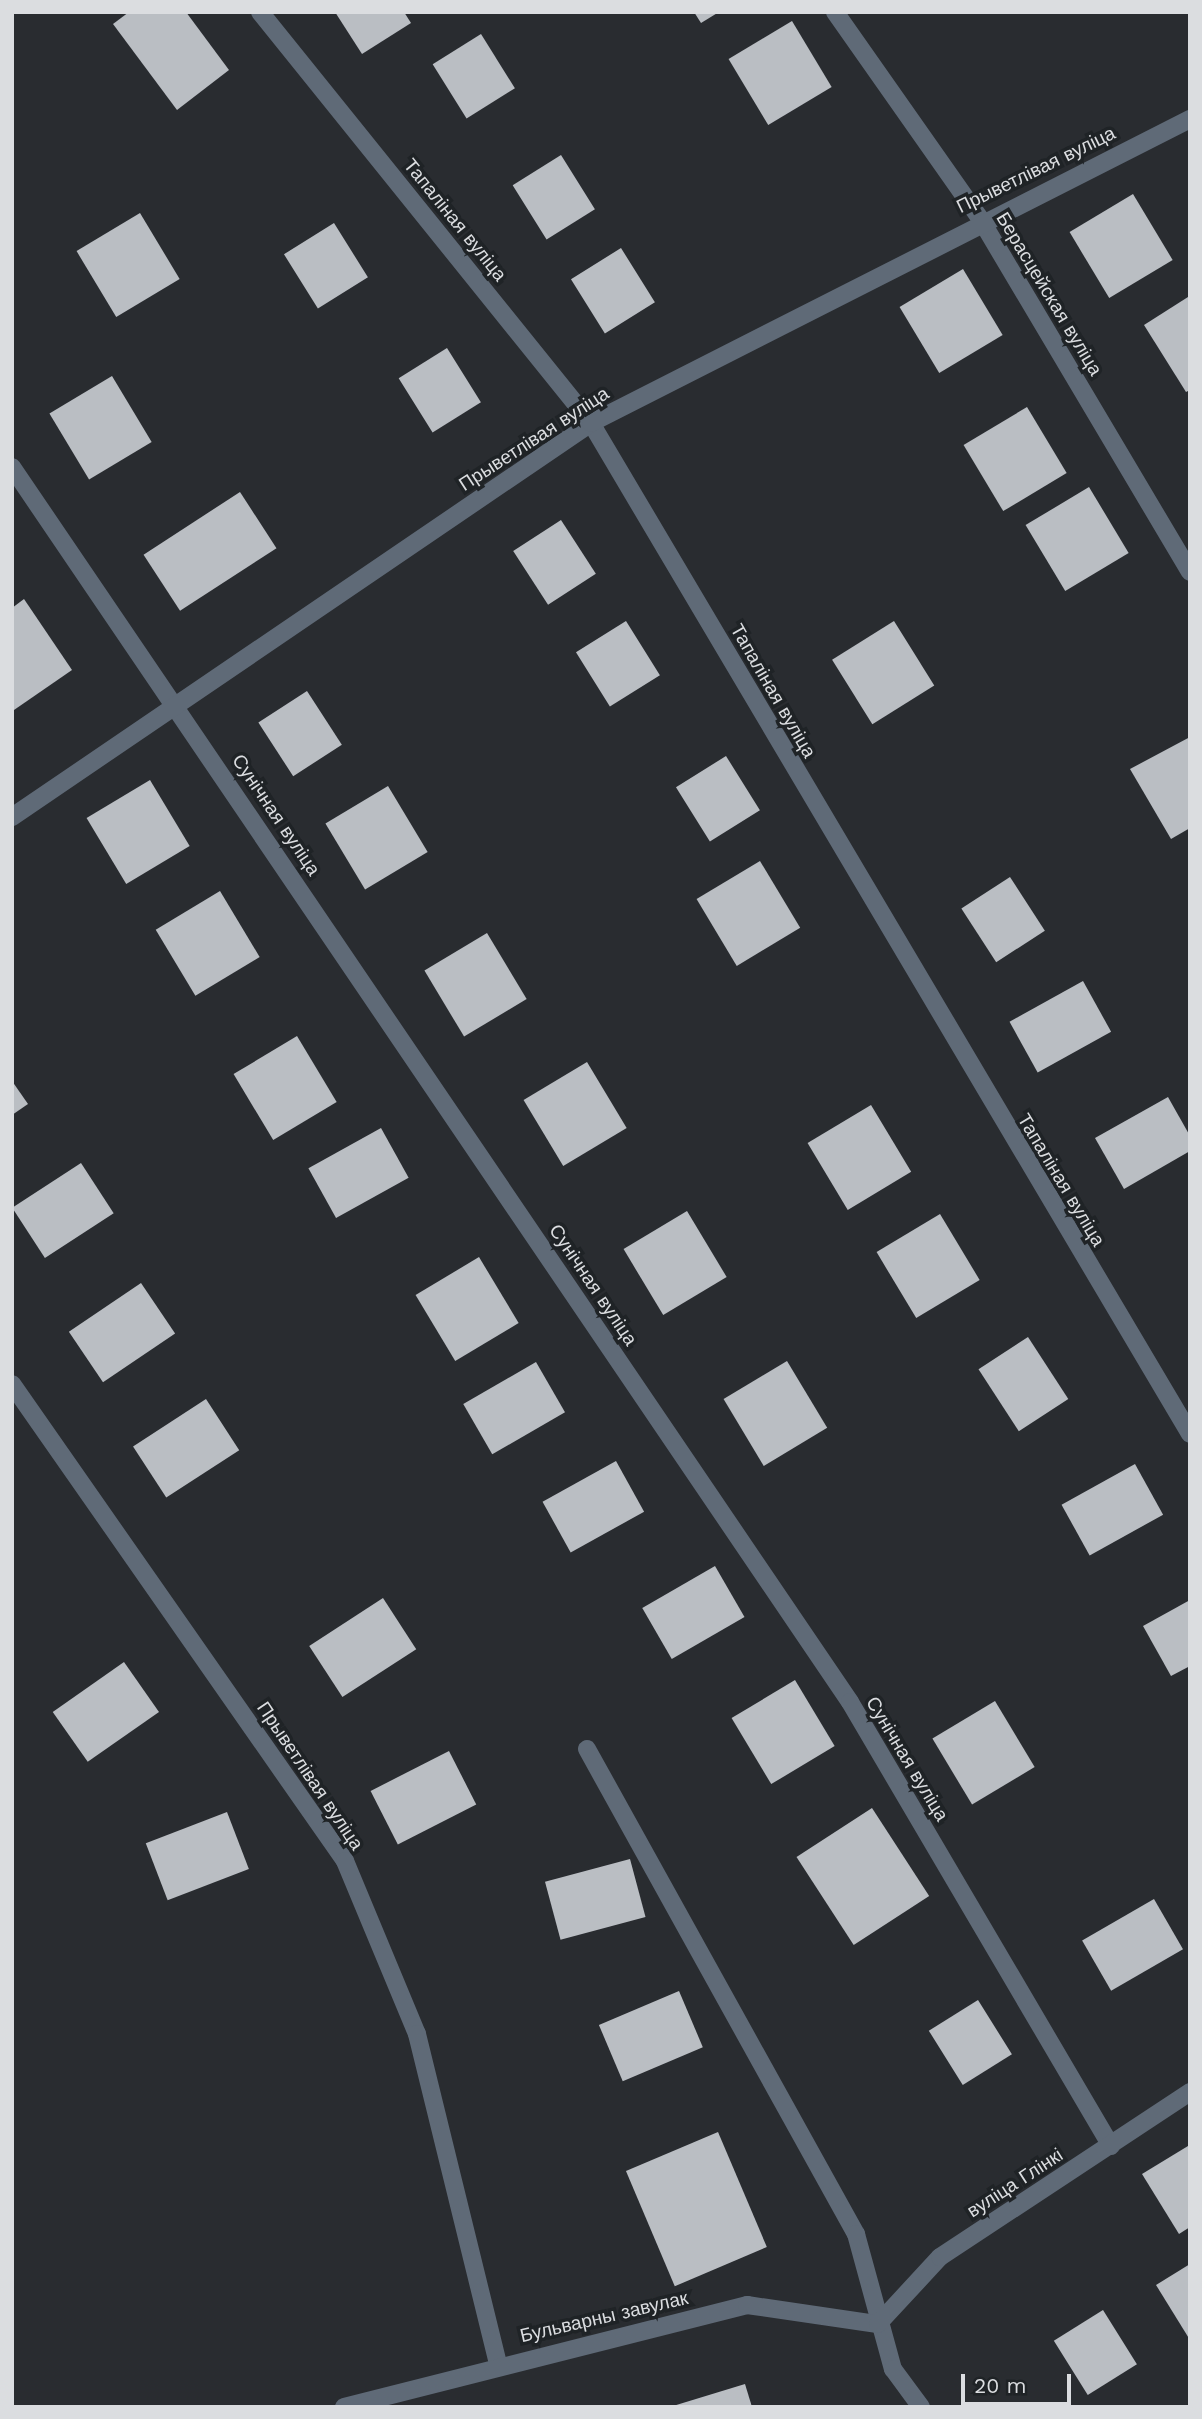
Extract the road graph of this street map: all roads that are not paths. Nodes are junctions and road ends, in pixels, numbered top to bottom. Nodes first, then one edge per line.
1 (260, 12) edge
2 (835, 12) edge
3 (1190, 119) edge
4 (981, 220) junction
5 (591, 423) junction
6 (12, 467) edge
7 (1190, 572) edge
8 (175, 704) junction
9 (12, 817) edge
10 (12, 1384) edge
11 (1190, 1434) edge
12 (587, 1749) dead end
13 (1190, 2092) edge
14 (1111, 2146) junction
15 (878, 2325) junction
16 (498, 2364) junction
17 (344, 2407) edge
18 (921, 2407) edge

1 - 5 street, Тапаліная вуліца
2 - 4 street, Берасцейская вуліца
3 - 4 street, Прыветлівая вуліца
4 - 5 street, Прыветлівая вуліца
4 - 7 street, Берасцейская вуліца
5 - 8 street, Прыветлівая вуліца
5 - 11 street, Тапаліная вуліца
6 - 8 street, Сунічная вуліца
8 - 9 street, Прыветлівая вуліца
8 - 14 street, Сунічная вуліца
10 - 16 street, Прыветлівая вуліца
12 - 15 street
13 - 14 street, вуліца Глінкі
14 - 15 street, вуліца Глінкі
15 - 16 street, Бульварны завулак
15 - 18 street
16 - 17 street, Бульварны завулак

